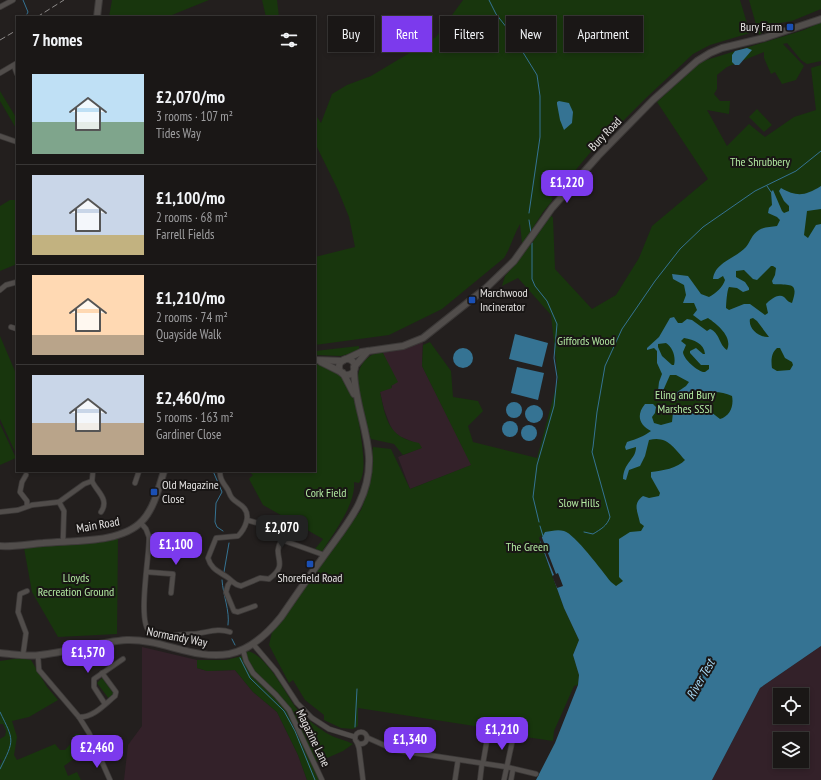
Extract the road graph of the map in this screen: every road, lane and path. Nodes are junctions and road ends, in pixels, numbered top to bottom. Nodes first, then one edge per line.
1 (13, 0) edge
2 (99, 0) edge
3 (0, 7) edge
4 (97, 16) edge
5 (821, 19) edge
6 (15, 65) edge
7 (0, 73) edge
8 (0, 136) edge
9 (16, 142) edge
10 (16, 282) edge
11 (0, 290) edge
12 (11, 327) dead end
13 (16, 329) edge
14 (368, 351) junction
15 (318, 361) edge
16 (343, 361) junction
17 (354, 368) junction
18 (342, 372) junction
19 (356, 397) junction
20 (93, 472) edge
21 (139, 472) edge
22 (164, 472) edge
23 (220, 473) dead end
24 (26, 475) dead end
25 (92, 480) junction
26 (135, 484) dead end
27 (59, 502) junction
28 (27, 506) junction
29 (0, 512) edge
30 (101, 512) dead end
31 (247, 520) junction
32 (141, 523) junction
33 (282, 540) junction
34 (63, 541) junction
35 (0, 546) edge
36 (324, 555) junction
37 (146, 572) junction
38 (231, 581) junction
39 (27, 591) dead end
40 (171, 593) dead end
41 (255, 606) dead end
42 (230, 632) dead end
43 (253, 644) junction
44 (243, 650) junction
45 (0, 653) edge
46 (23, 655) junction
47 (38, 656) junction
48 (123, 659) dead end
49 (102, 673) junction
50 (105, 704) junction
51 (79, 717) junction
52 (488, 734) dead end
53 (513, 738) dead end
54 (356, 740) junction
55 (367, 741) junction
56 (360, 759) junction
57 (458, 760) junction
58 (483, 763) junction
59 (508, 767) junction
60 (514, 769) junction
61 (536, 774) dead end
62 (110, 780) edge
63 (322, 780) edge
64 (363, 780) edge
65 (455, 780) edge
66 (480, 780) edge
67 (504, 780) edge
68 (511, 780) edge

1 - 3 street
2 - 4 street
5 - 14 street, Bury Road
6 - 7 street
8 - 9 street
10 - 11 street
12 - 13 street
14 - 16 street, Bury Road
14 - 17 street
15 - 16 street
15 - 18 street
16 - 17 street
16 - 18 street
17 - 18 street
17 - 19 street, Normandy Way
18 - 19 street, Normandy Way
19 - 36 street, Normandy Way
20 - 25 street
21 - 26 street
22 - 32 street
23 - 31 street
24 - 28 street
25 - 27 street
25 - 30 street
27 - 28 street
27 - 34 street
28 - 29 street
31 - 33 street
31 - 38 street
32 - 34 street, Main Road
32 - 37 street
33 - 36 street
33 - 38 street
34 - 35 street, Main Road
36 - 43 street, Normandy Way
37 - 40 street
37 - 42 street
38 - 41 street
39 - 46 street
43 - 44 street, Normandy Way
43 - 54 street
44 - 47 street, Normandy Way
44 - 63 street, Magazine Lane
45 - 46 street, Normandy Way
46 - 47 street, Normandy Way
47 - 51 street
48 - 49 street
49 - 50 street
49 - 50 street
50 - 51 street
51 - 62 street
52 - 58 street
53 - 59 street
54 - 55 street
54 - 55 street
54 - 56 street
55 - 56 street
55 - 57 street
56 - 64 street
57 - 58 street
57 - 65 street
58 - 59 street
58 - 66 street
59 - 60 street
59 - 67 street
60 - 61 street
60 - 68 street

